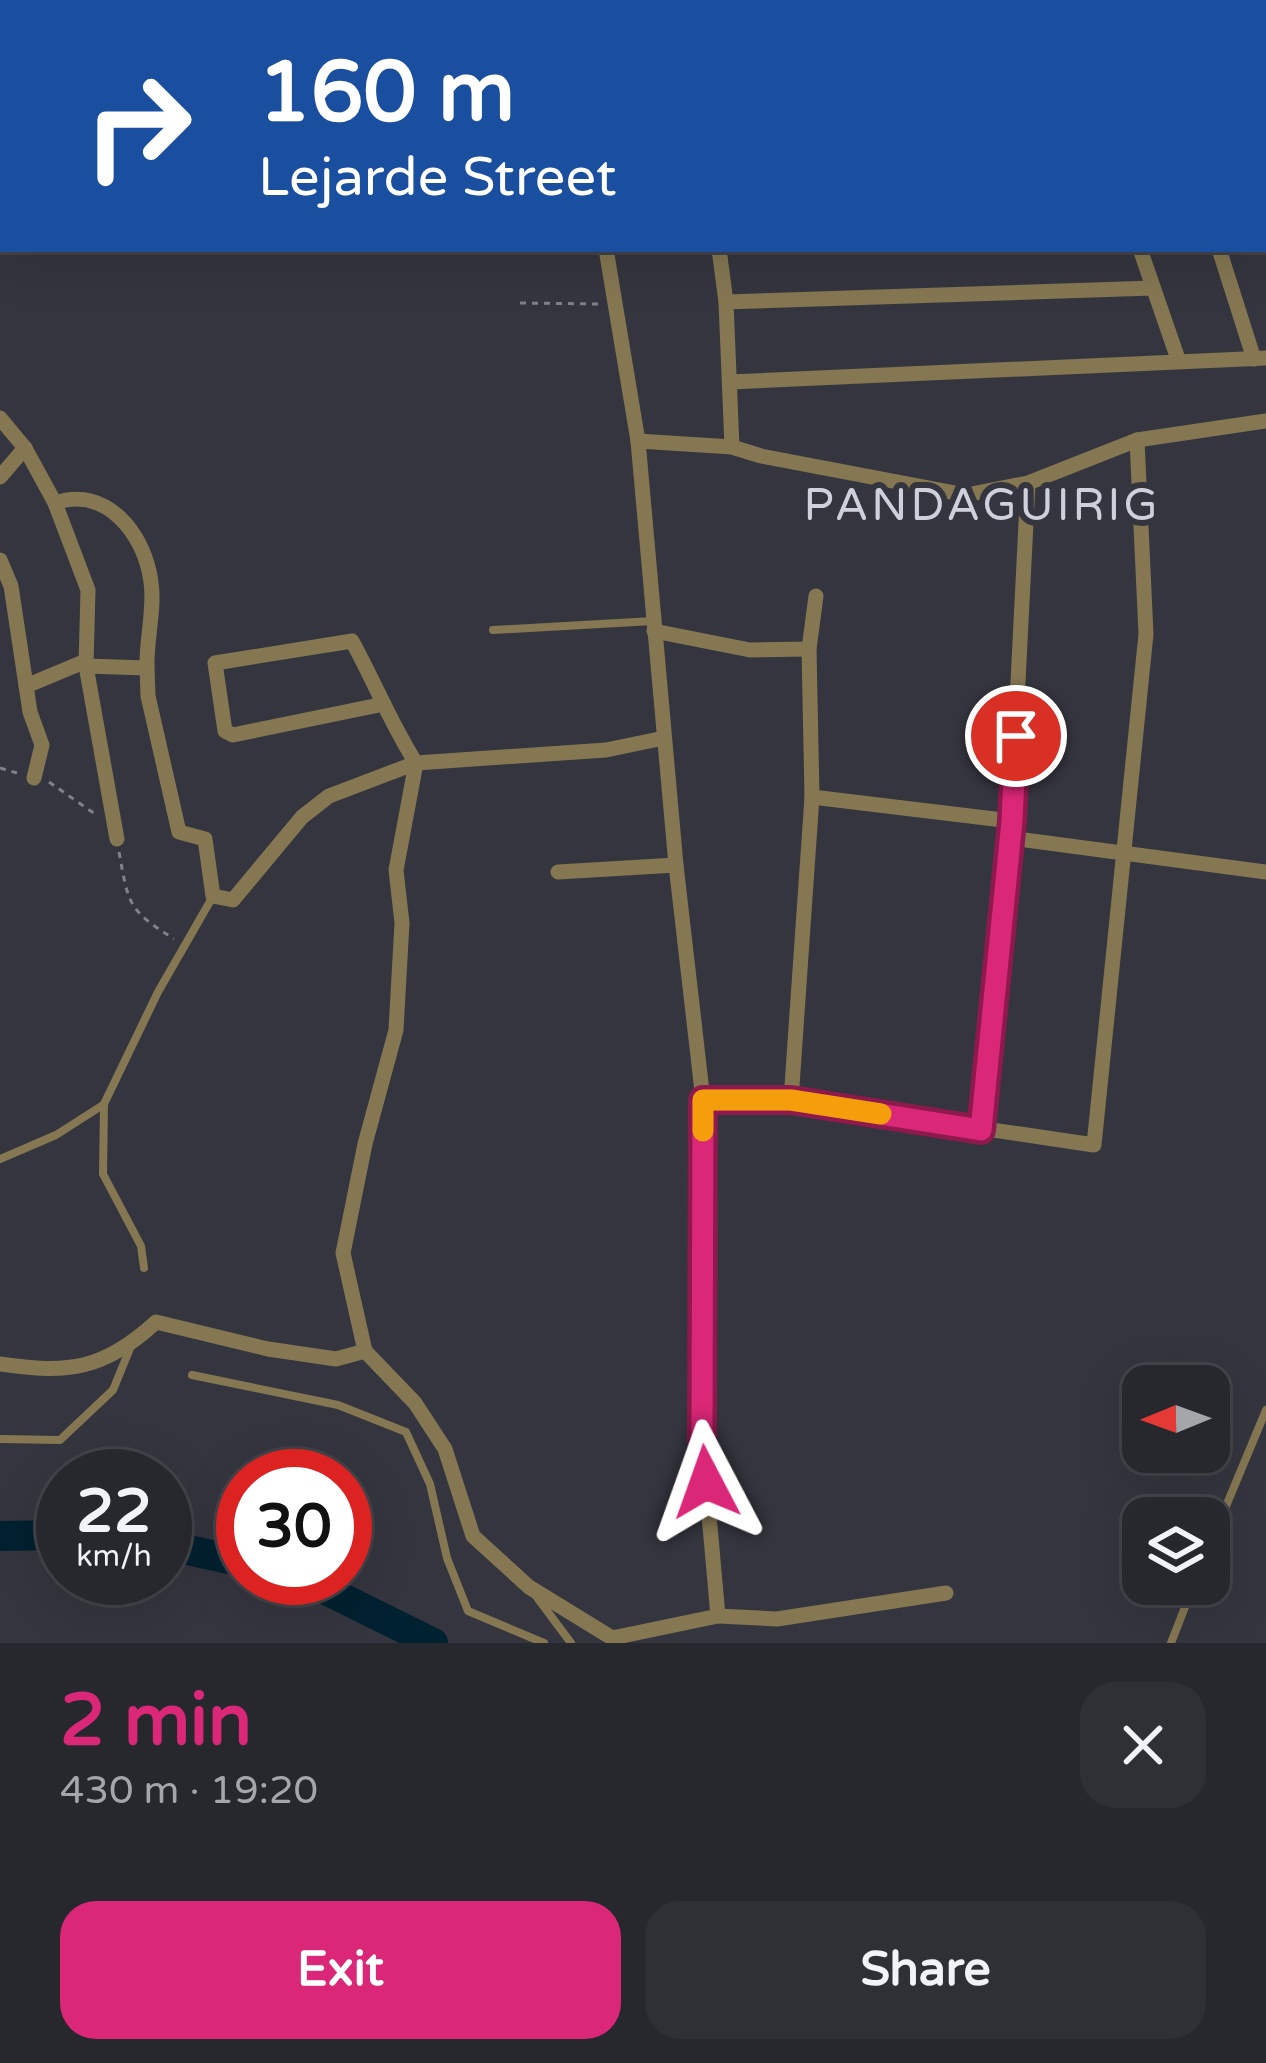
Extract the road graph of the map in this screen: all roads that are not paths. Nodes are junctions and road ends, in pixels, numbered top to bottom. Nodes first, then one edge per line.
1 (606, 252) edge
2 (718, 252) edge
3 (1141, 252) edge
4 (1220, 252) edge
5 (1153, 288) junction
6 (726, 302) junction
7 (1178, 359) junction
8 (1260, 359) edge
9 (730, 382) junction
10 (0, 418) edge
11 (1266, 422) edge
12 (1137, 440) junction
13 (638, 441) junction
14 (732, 447) junction
15 (25, 448) junction
16 (0, 477) edge
17 (1028, 483) junction
18 (56, 502) junction
19 (0, 560) edge
20 (816, 596) dead end
21 (653, 626) junction
22 (493, 630) dead end
23 (809, 649) junction
24 (86, 664) junction
25 (147, 668) junction
26 (26, 686) junction
27 (383, 704) junction
28 (664, 738) junction
29 (416, 763) junction
30 (34, 778) road end
31 (812, 797) junction
32 (1011, 830) junction
33 (117, 839) road end
34 (1126, 854) junction
35 (676, 865) junction
36 (558, 872) dead end
37 (1266, 872) edge
38 (213, 896) junction
39 (703, 1100) junction
40 (791, 1100) junction
41 (104, 1104) junction
42 (981, 1130) junction
43 (0, 1160) edge
44 (144, 1268) dead end
45 (131, 1345) junction
46 (365, 1351) junction
47 (0, 1364) edge
48 (192, 1375) dead end
49 (1266, 1410) edge
50 (0, 1439) edge
51 (1230, 1497) edge
52 (529, 1586) junction
53 (946, 1593) dead end
54 (1186, 1605) edge
55 (718, 1616) junction
56 (544, 1643) edge
57 (571, 1643) edge
58 (1171, 1643) edge

1 - 13 street
2 - 6 street
3 - 5 street
4 - 8 street
5 - 6 street
5 - 7 street
6 - 9 street
7 - 8 street
7 - 9 street
9 - 14 street
10 - 15 street
11 - 12 street
12 - 17 street
12 - 34 street
13 - 14 street
13 - 21 street
14 - 17 street
15 - 16 street
15 - 18 street
17 - 32 street
18 - 24 street
18 - 25 street
19 - 26 street
20 - 23 street
21 - 22 lane
21 - 23 street
21 - 28 street
23 - 31 street
24 - 25 street
24 - 26 street
24 - 33 street
25 - 38 street
26 - 30 street
27 - 27 street
27 - 29 street
28 - 29 street
28 - 35 street
29 - 38 street
29 - 46 street
31 - 32 street
31 - 40 street
32 - 34 street
32 - 42 street
34 - 37 street
34 - 42 street
35 - 36 street
35 - 39 street
38 - 41 lane
39 - 40 street
39 - 55 street
40 - 42 street
41 - 43 lane
41 - 44 lane
45 - 46 street
45 - 47 street
45 - 50 lane
46 - 52 street
48 - 56 lane
49 - 51 lane
52 - 55 street
52 - 57 lane
53 - 55 street
54 - 58 lane

